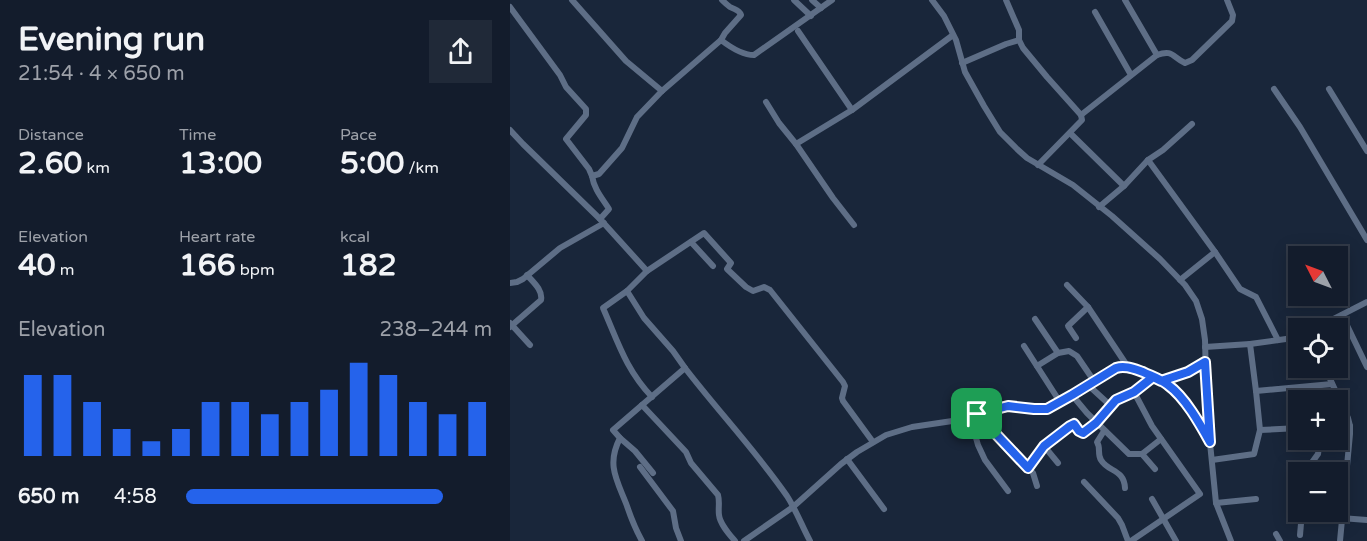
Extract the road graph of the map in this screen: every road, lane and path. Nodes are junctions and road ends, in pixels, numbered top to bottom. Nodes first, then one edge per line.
1 (572, 0) edge
2 (722, 0) edge
3 (794, 0) edge
4 (812, 0) edge
5 (832, 0) edge
6 (932, 0) edge
7 (1006, 0) edge
8 (1125, 0) edge
9 (1227, 0) edge
10 (510, 7) edge
11 (821, 8) junction
12 (1095, 12) dead end
13 (811, 16) junction
14 (798, 32) dead end
15 (953, 35) junction
16 (721, 40) junction
17 (1019, 40) junction
18 (1157, 55) junction
19 (962, 63) junction
20 (1131, 75) junction
21 (1274, 89) dead end
22 (1329, 89) dead end
23 (662, 91) junction
24 (766, 102) dead end
25 (852, 110) junction
26 (1081, 115) junction
27 (1192, 124) dead end
28 (510, 130) edge
29 (1070, 133) junction
30 (796, 144) junction
31 (1367, 151) edge
32 (1148, 160) junction
33 (1038, 165) junction
34 (592, 176) junction
35 (1124, 186) junction
36 (1100, 207) junction
37 (602, 221) junction
38 (854, 225) dead end
39 (1367, 240) edge
40 (691, 242) junction
41 (1215, 252) junction
42 (713, 266) dead end
43 (647, 271) junction
44 (527, 275) junction
45 (1180, 280) junction
46 (510, 283) edge
47 (1067, 285) dead end
48 (627, 291) junction
49 (1367, 302) edge
50 (1088, 307) junction
51 (1342, 315) junction
52 (1336, 318) edge
53 (1035, 319) dead end
54 (511, 325) edge
55 (1076, 338) dead end
56 (1288, 339) edge
57 (1278, 340) junction
58 (1250, 344) junction
59 (530, 345) dead end
60 (1024, 346) dead end
61 (1205, 347) junction
62 (1058, 354) junction
63 (1205, 362) junction
64 (1037, 366) junction
65 (1128, 367) junction
66 (1367, 367) edge
67 (685, 368) junction
68 (1153, 377) junction
69 (1329, 378) edge
70 (1161, 381) junction
71 (1091, 383) junction
72 (1332, 384) junction
73 (1256, 391) junction
74 (1134, 392) junction
75 (1072, 395) junction
76 (652, 397) junction
77 (1060, 402) junction
78 (642, 405) junction
79 (1111, 406) junction
80 (974, 416) junction
81 (1096, 423) junction
82 (1350, 426) joint
83 (1288, 429) edge
84 (1260, 430) junction
85 (1104, 431) junction
86 (620, 438) junction
87 (1161, 439) junction
88 (873, 442) junction
89 (1210, 442) junction
90 (1044, 446) junction
91 (1142, 454) junction
92 (847, 459) junction
93 (1212, 460) junction
94 (1348, 462) edge
95 (1058, 463) dead end
96 (640, 467) dead end
97 (1028, 468) junction
98 (1155, 468) dead end
99 (653, 473) dead end
100 (1084, 482) dead end
101 (1037, 486) dead end
102 (1214, 486) junction
103 (1125, 488) dead end
104 (1008, 491) dead end
105 (1200, 494) junction
106 (1152, 499) dead end
107 (1256, 499) dead end
108 (1216, 503) junction
109 (793, 507) junction
110 (884, 509) dead end
111 (1164, 518) junction
112 (1348, 518) edge
113 (1367, 520) edge
114 (1301, 522) edge
115 (1342, 522) edge
116 (637, 531) junction
117 (1300, 535) dead end
118 (1133, 540) edge
119 (633, 541) edge
120 (642, 541) edge
121 (681, 541) edge
122 (735, 541) edge
123 (744, 541) edge
124 (810, 541) edge
125 (1176, 541) edge
126 (1231, 541) edge
127 (1340, 541) edge

1 - 23 street
2 - 16 street
3 - 13 street
4 - 11 street
5 - 11 street
6 - 15 street
7 - 17 street
8 - 18 street
9 - 18 street
10 - 34 street
11 - 13 street
12 - 20 street
13 - 16 street
14 - 25 street
15 - 19 street
15 - 25 street
16 - 23 street
17 - 19 street
17 - 26 street
18 - 20 street
19 - 33 street
20 - 26 street
21 - 39 street
22 - 31 street
23 - 34 street
24 - 30 street
25 - 30 street
26 - 29 street
27 - 32 street
28 - 37 street
29 - 33 street
29 - 35 street
30 - 38 street
32 - 35 street
32 - 41 street
33 - 36 street
34 - 37 street
35 - 36 street
36 - 45 street
37 - 43 street
37 - 44 street
40 - 42 street
40 - 43 street
40 - 88 street
41 - 45 street
41 - 57 street
43 - 48 street
44 - 46 street
44 - 54 street
45 - 61 street
47 - 50 street
48 - 67 street
48 - 76 street
49 - 51 street
50 - 55 street
50 - 65 street
51 - 52 street
51 - 66 street
53 - 62 street
54 - 59 street
56 - 57 street
57 - 58 street
58 - 61 street
58 - 73 street
60 - 64 street
61 - 63 street
62 - 64 street
62 - 71 street
63 - 70 street
63 - 89 street
64 - 77 street
65 - 68 street
65 - 71 street
67 - 76 street
67 - 109 street
68 - 70 street
68 - 74 street
69 - 72 street
70 - 89 street
71 - 75 street
71 - 79 street
72 - 73 street
72 - 82 street
73 - 84 street
74 - 79 street
74 - 87 street
75 - 77 street
75 - 81 street
76 - 78 street
77 - 80 street
78 - 86 street
78 - 122 street
79 - 81 street
80 - 88 street
80 - 97 street
80 - 104 street
81 - 85 street
81 - 90 street
82 - 94 street
83 - 84 street
84 - 93 street
85 - 91 street
85 - 103 street
86 - 99 street
86 - 116 street
87 - 91 street
87 - 105 street
88 - 92 street
89 - 93 street
90 - 95 street
90 - 97 street
91 - 98 street
92 - 109 street
92 - 110 street
93 - 102 street
96 - 121 street
97 - 101 street
100 - 118 street
102 - 105 street
102 - 108 street
105 - 111 street
106 - 111 street
107 - 108 street
108 - 126 street
109 - 123 street
109 - 124 street
111 - 118 street
111 - 125 street
112 - 113 street
114 - 117 street
115 - 127 street
116 - 119 street
116 - 120 street

